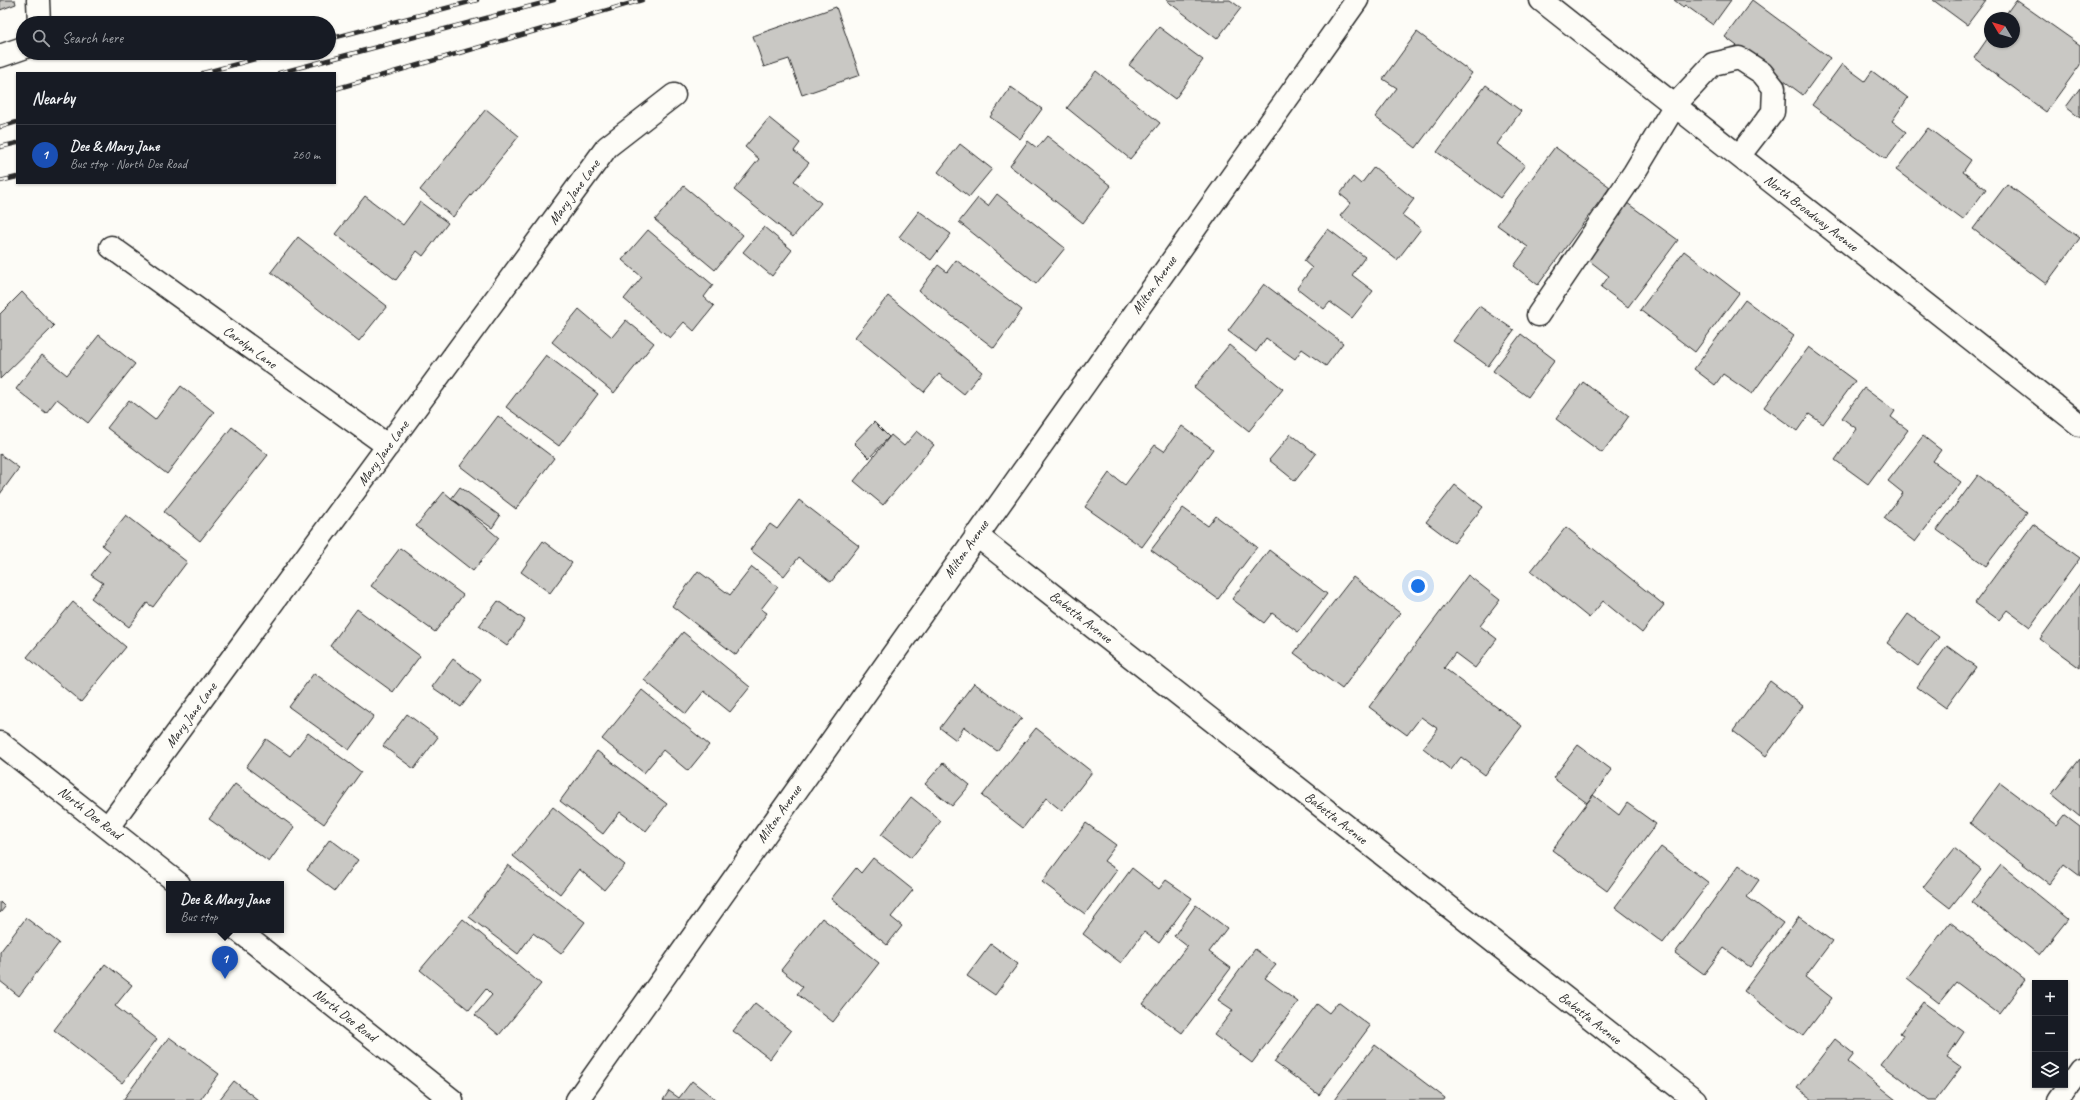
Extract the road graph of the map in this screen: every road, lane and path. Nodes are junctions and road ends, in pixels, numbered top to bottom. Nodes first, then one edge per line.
1 (38, 0) edge
2 (1357, 0) edge
3 (1541, 0) edge
4 (39, 16) edge
5 (16, 50) edge
6 (0, 56) edge
7 (674, 95) dead end
8 (1674, 105) junction
9 (1739, 156) junction
10 (111, 247) dead end
11 (1538, 315) dead end
12 (2080, 425) edge
13 (388, 446) junction
14 (976, 535) junction
15 (0, 743) edge
16 (108, 827) junction
17 (176, 881) edge
18 (242, 933) edge
19 (2080, 1068) edge
20 (452, 1100) edge
21 (577, 1100) edge
22 (1695, 1100) edge
23 (2058, 1100) edge

1 - 4 street
2 - 14 street, Milton Avenue
3 - 8 street, North Broadway Avenue
5 - 6 street
7 - 13 street, Mary Jane Lane
8 - 9 street, North Broadway Avenue
8 - 9 street
8 - 11 street
9 - 12 street, North Broadway Avenue
10 - 13 street, Carolyn Lane
13 - 16 street, Mary Jane Lane
14 - 21 street, Milton Avenue
14 - 22 street, Babetta Avenue
15 - 16 street, North Dee Road
16 - 17 street, North Dee Road
18 - 20 street, North Dee Road
19 - 23 street

